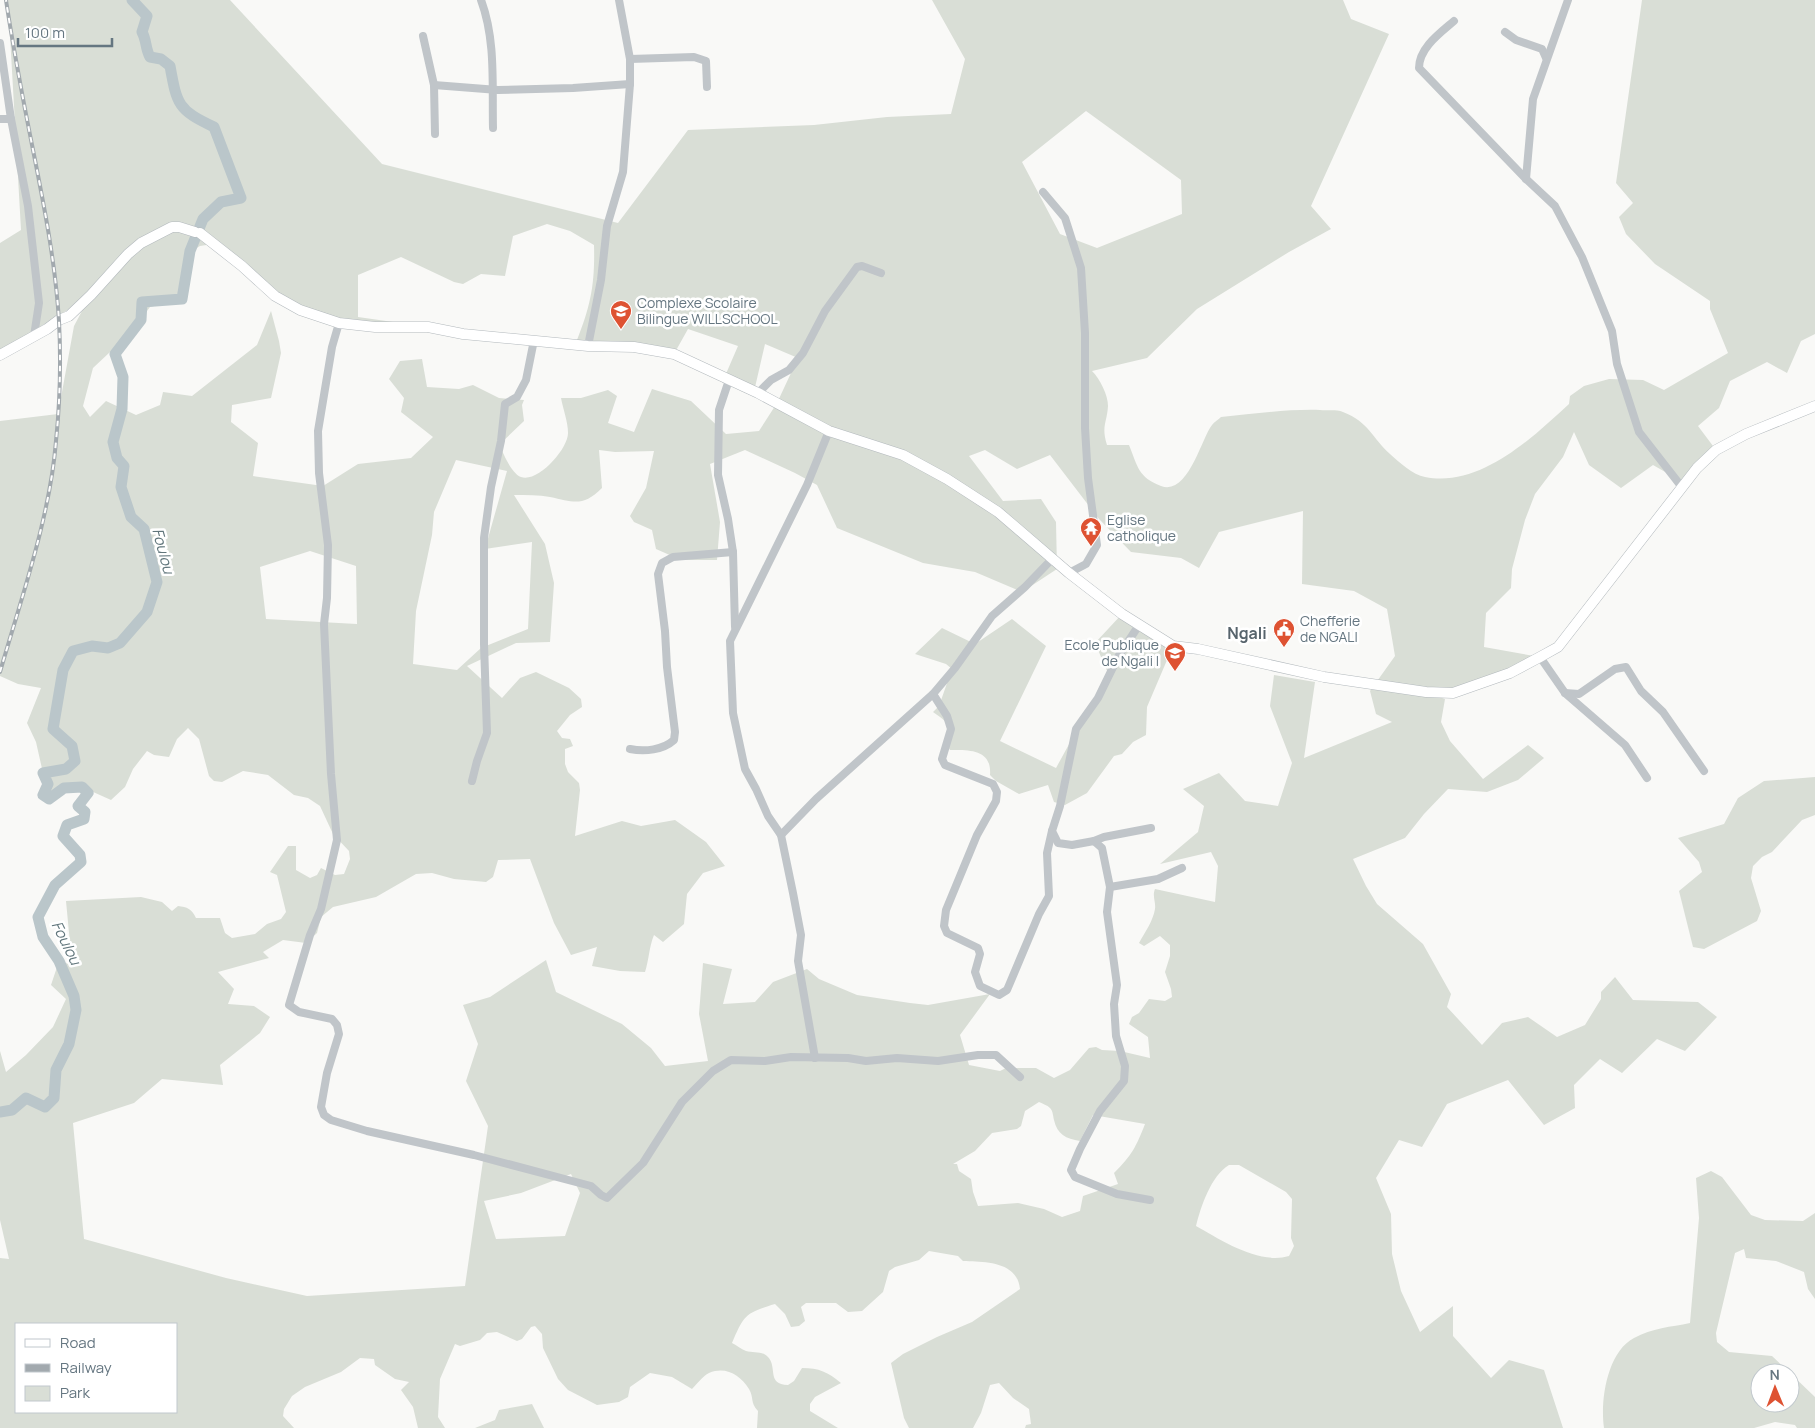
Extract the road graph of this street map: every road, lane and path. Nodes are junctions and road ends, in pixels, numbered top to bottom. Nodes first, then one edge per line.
1 (481, 0) edge
2 (619, 0) edge
3 (1568, 0) edge
4 (1454, 21) dead end
5 (1506, 32) dead end
6 (423, 36) dead end
7 (0, 43) edge
8 (1546, 58) junction
9 (630, 59) junction
10 (630, 84) junction
11 (434, 85) junction
12 (707, 87) dead end
13 (492, 90) junction
14 (0, 119) edge
15 (11, 119) junction
16 (493, 128) dead end
17 (435, 134) dead end
18 (1526, 179) junction
19 (1043, 192) dead end
20 (882, 273) dead end
21 (339, 323) junction
22 (34, 336) junction
23 (534, 340) junction
24 (588, 346) junction
25 (0, 355) edge
26 (729, 380) junction
27 (758, 393) junction
28 (1815, 406) edge
29 (830, 431) junction
30 (1681, 486) junction
31 (733, 552) junction
32 (1053, 558) junction
33 (1069, 572) junction
34 (1139, 626) junction
35 (735, 628) junction
36 (1540, 657) junction
37 (1565, 693) junction
38 (933, 694) junction
39 (630, 749) dead end
40 (1704, 771) dead end
41 (1647, 778) dead end
42 (472, 781) dead end
43 (1151, 828) dead end
44 (1052, 831) junction
45 (782, 835) junction
46 (1094, 841) junction
47 (1182, 868) dead end
48 (1110, 887) junction
49 (815, 1058) junction
50 (1020, 1076) dead end
51 (1150, 1200) dead end

1 - 13 street
2 - 9 street
3 - 8 street
4 - 18 street
5 - 8 street
6 - 11 street
7 - 15 street
8 - 18 street
9 - 10 street
9 - 12 street
10 - 13 street
10 - 24 street
11 - 13 street
11 - 17 street
13 - 16 street
14 - 15 street
15 - 22 street
18 - 30 street
19 - 33 street
20 - 27 street
21 - 22 street
21 - 23 street
21 - 49 street
22 - 25 street
23 - 24 street
23 - 42 street
24 - 26 street
26 - 27 street
26 - 31 street
27 - 29 street
28 - 30 street
29 - 32 street
29 - 35 street
30 - 36 street
31 - 35 street
31 - 39 street
32 - 33 street
32 - 38 street
33 - 34 street
34 - 36 street
34 - 44 street
35 - 45 street
36 - 37 street
37 - 40 street
37 - 41 street
38 - 44 street
38 - 45 street
43 - 46 street
44 - 46 street
45 - 49 street
46 - 48 street
47 - 48 street
48 - 51 street
49 - 50 street

